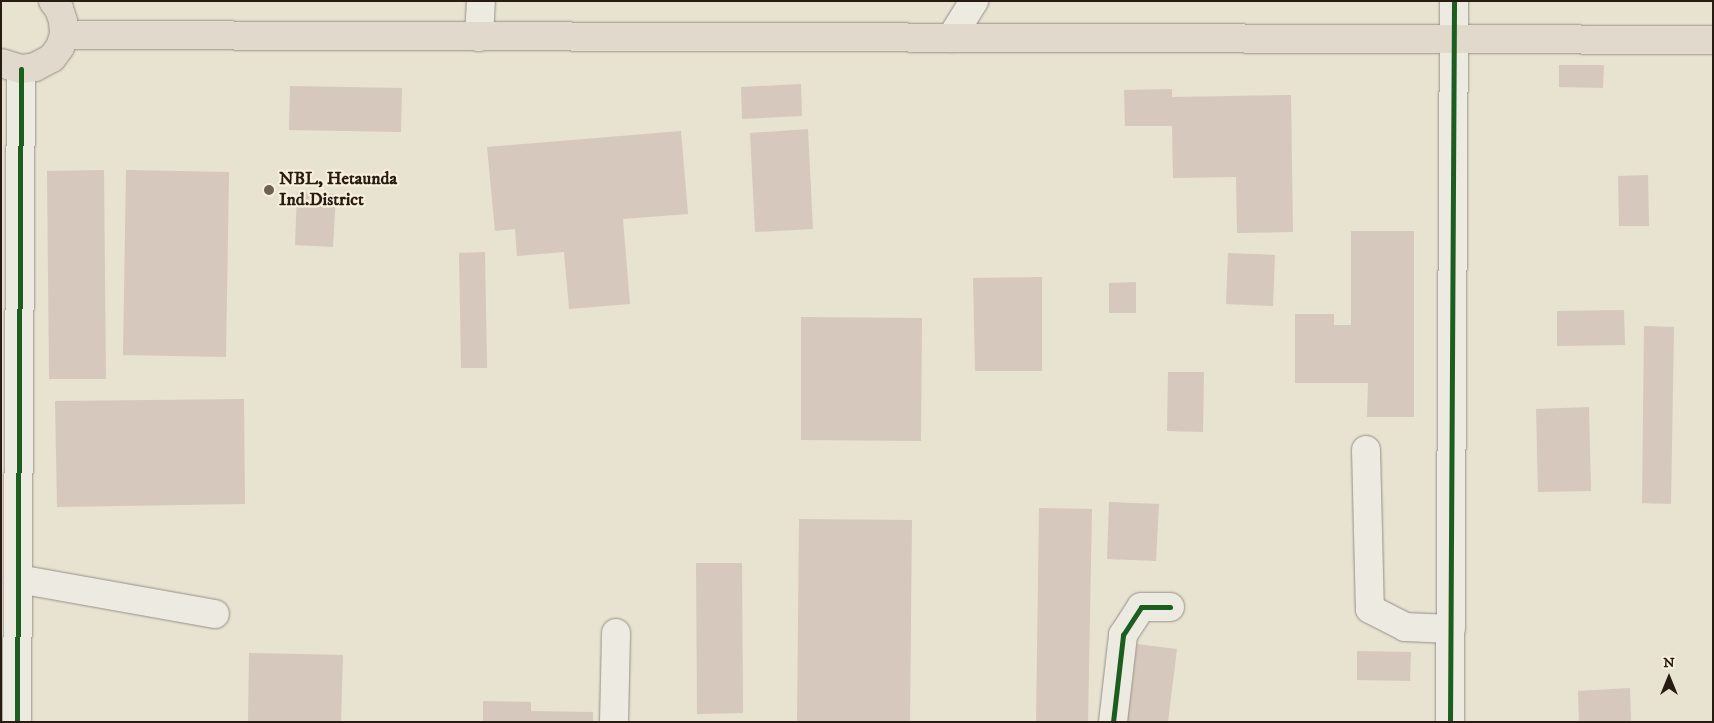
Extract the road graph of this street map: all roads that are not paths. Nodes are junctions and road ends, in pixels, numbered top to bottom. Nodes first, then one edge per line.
1 (53, 1) edge
2 (481, 1) edge
3 (974, 1) edge
4 (1454, 1) edge
5 (64, 35) junction
6 (479, 37) junction
7 (951, 38) junction
8 (1454, 40) junction
9 (1713, 40) edge
10 (11, 66) edge
11 (1366, 450) dead end
12 (18, 579) junction
13 (1170, 607) dead end
14 (215, 614) dead end
15 (1450, 628) junction
16 (616, 633) dead end
17 (17, 722) edge
18 (614, 722) edge
19 (1113, 722) edge
20 (1450, 722) edge

1 - 5 highway
2 - 6 street
3 - 7 street
4 - 8 street
5 - 6 highway
5 - 10 highway
6 - 7 highway
7 - 8 highway
8 - 9 highway
8 - 15 street
10 - 12 street
11 - 15 street
12 - 14 street
12 - 17 street
13 - 19 street
15 - 20 street
16 - 18 street

